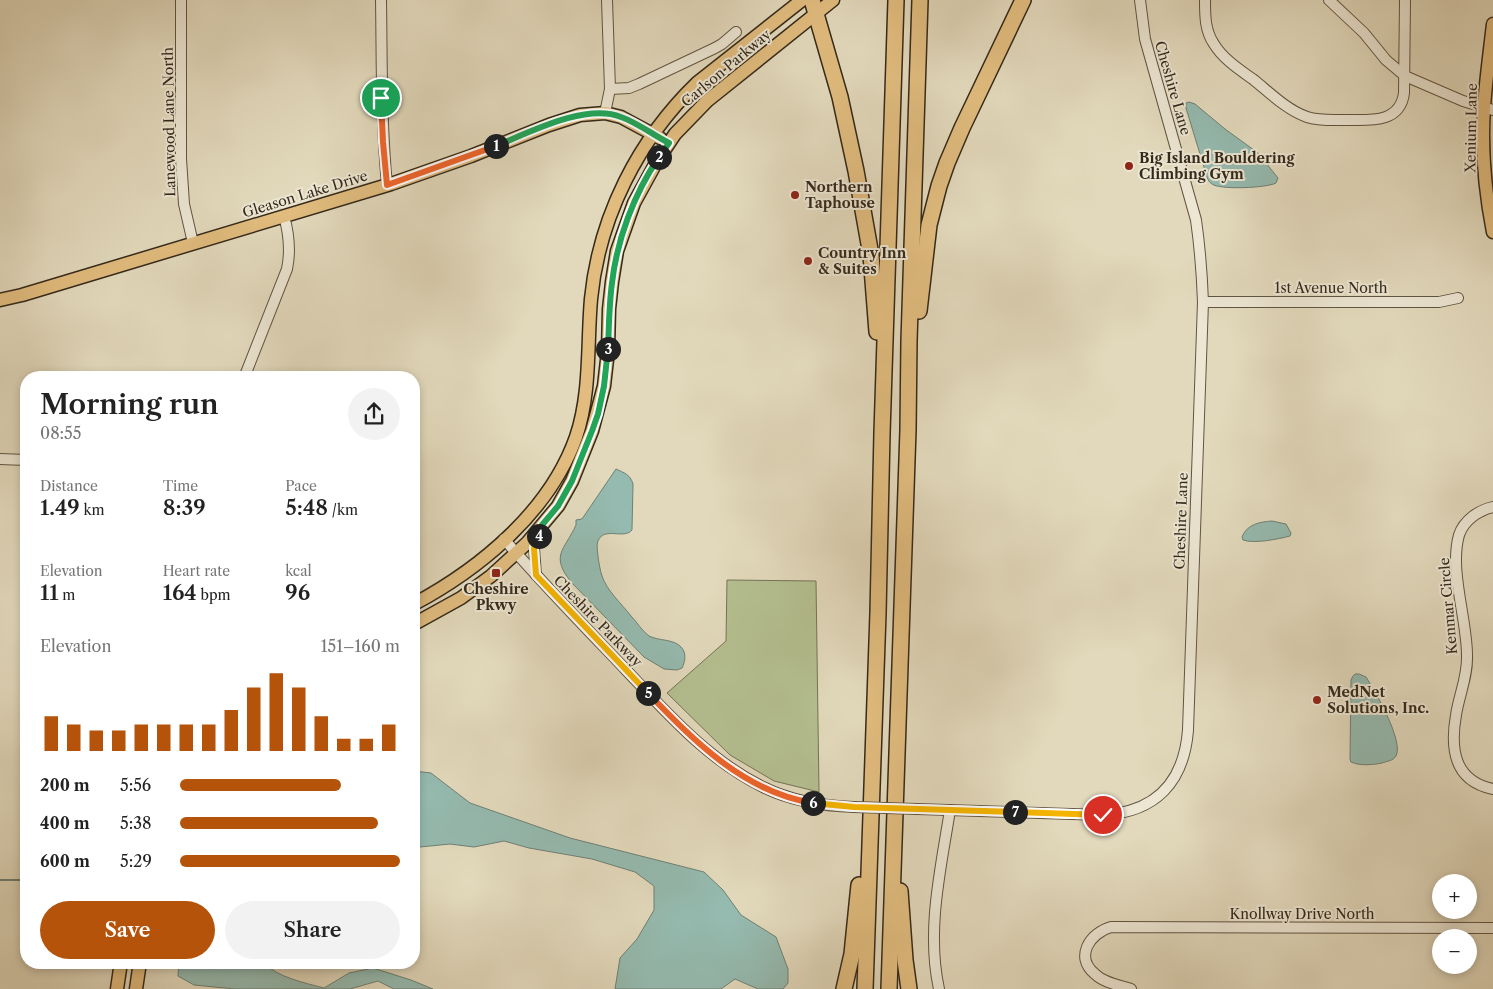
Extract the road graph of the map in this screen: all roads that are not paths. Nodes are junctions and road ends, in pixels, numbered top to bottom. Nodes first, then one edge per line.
1 (181, 0) edge
2 (381, 0) edge
3 (607, 0) edge
4 (802, 0) edge
5 (833, 0) edge
6 (896, 0) edge
7 (920, 0) edge
8 (1023, 0) edge
9 (1140, 0) edge
10 (1205, 0) edge
11 (1329, 0) edge
12 (1405, 0) edge
13 (814, 7) edge
14 (1493, 24) edge
15 (736, 32) dead end
16 (1405, 76) junction
17 (610, 89) junction
18 (1489, 108) edge
19 (605, 113) junction
20 (654, 135) junction
21 (669, 143) junction
22 (387, 185) junction
23 (284, 216) junction
24 (1493, 232) edge
25 (193, 243) junction
26 (1458, 298) dead end
27 (0, 300) edge
28 (1202, 302) junction
29 (247, 371) edge
30 (908, 430) junction
31 (882, 433) junction
32 (0, 459) edge
33 (20, 460) edge
34 (1493, 507) edge
35 (542, 525) junction
36 (504, 539) junction
37 (517, 553) junction
38 (536, 575) junction
39 (420, 601) edge
40 (420, 621) edge
41 (1493, 789) edge
42 (917, 808) joint
43 (950, 810) junction
44 (895, 821) junction
45 (870, 830) junction
46 (1493, 928) edge
47 (120, 969) edge
48 (139, 969) edge
49 (139, 969) edge
50 (117, 989) edge
51 (136, 989) edge
52 (141, 989) edge
53 (844, 989) edge
54 (865, 989) edge
55 (889, 989) edge
56 (909, 989) edge
57 (939, 989) edge
58 (1131, 989) edge

1 - 25 street, Lanewood Lane North
2 - 22 street
3 - 17 street
4 - 20 main road, Carlson Parkway
5 - 13 main road, Carlson Parkway
6 - 31 highway
7 - 30 highway
8 - 30 highway
9 - 28 street, Cheshire Lane
10 - 16 street
11 - 16 street
12 - 16 street
13 - 21 main road, Carlson Parkway
13 - 31 highway
14 - 18 main road, Xenium Lane
15 - 17 street
16 - 18 street
17 - 19 street
18 - 24 main road, Xenium Lane
19 - 20 main road, Gleason Lake Drive
19 - 22 main road, Gleason Lake Drive
20 - 21 main road, Gleason Lake Drive
20 - 36 main road, Carlson Parkway
21 - 35 main road, Carlson Parkway
22 - 23 main road, Gleason Lake Drive
23 - 25 main road, Gleason Lake Drive
23 - 29 street
25 - 27 main road, Gleason Lake Drive
26 - 28 street, 1st Avenue North
28 - 43 street, Cheshire Lane
30 - 44 highway
31 - 45 highway
32 - 33 street
34 - 41 street, Kenmar Circle
35 - 37 main road, Carlson Parkway
35 - 38 street
36 - 37 street, Cheshire Parkway
36 - 39 main road, Carlson Parkway
37 - 38 street, Cheshire Parkway
37 - 40 main road, Carlson Parkway
38 - 42 street, Cheshire Parkway, bridge
42 - 43 street, Cheshire Lane
43 - 57 street
44 - 55 highway
44 - 56 highway
45 - 53 highway
45 - 54 highway
46 - 58 street, Knollway Drive North
47 - 50 main road
48 - 51 main road
49 - 52 main road

